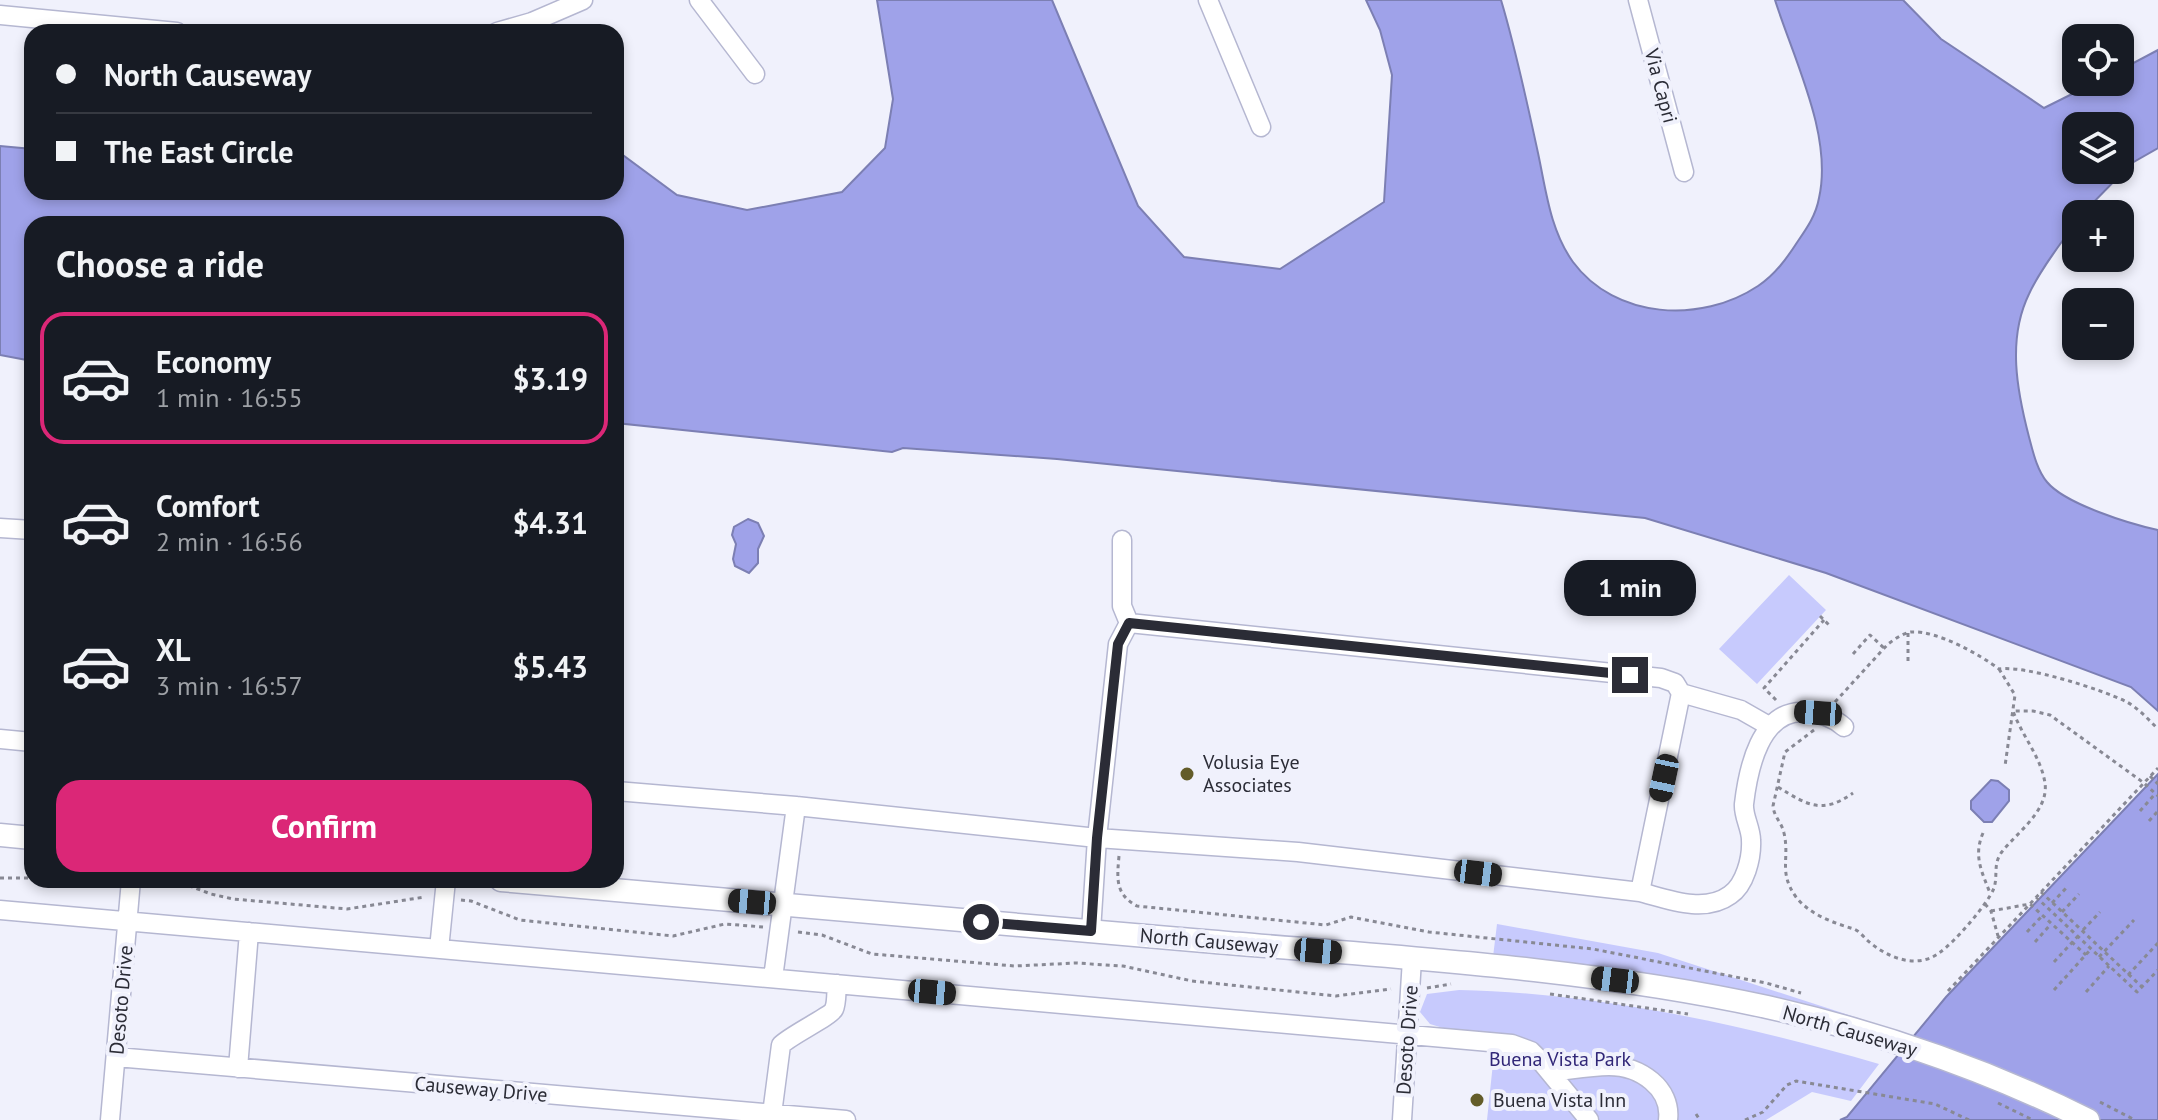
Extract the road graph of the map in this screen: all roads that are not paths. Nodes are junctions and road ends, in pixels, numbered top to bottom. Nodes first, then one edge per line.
1 (583, 0) edge
2 (699, 0) edge
3 (1208, 0) edge
4 (1638, 0) edge
5 (0, 15) edge
6 (94, 24) edge
7 (525, 24) edge
8 (755, 74) dead end
9 (1261, 127) dead end
10 (1684, 172) dead end
11 (0, 528) edge
12 (24, 530) edge
13 (1122, 540) dead end
14 (1129, 623) junction
15 (1678, 688) junction
16 (1769, 726) junction
17 (1844, 727) dead end
18 (0, 739) edge
19 (24, 741) edge
20 (624, 792) edge
21 (796, 806) junction
22 (0, 835) edge
23 (24, 837) edge
24 (1097, 838) junction
25 (130, 888) edge
26 (445, 888) edge
27 (591, 888) edge
28 (1640, 892) junction
29 (781, 905) junction
30 (0, 910) edge
31 (127, 922) junction
32 (1091, 931) junction
33 (249, 932) junction
34 (439, 949) junction
35 (1412, 959) junction
36 (773, 978) junction
37 (837, 984) junction
38 (1407, 1033) junction
39 (116, 1057) junction
40 (238, 1068) junction
41 (1551, 1072) junction
42 (772, 1114) junction
43 (110, 1120) edge
44 (846, 1120) edge
45 (1402, 1120) edge
46 (1589, 1120) edge
47 (1668, 1120) edge
48 (2088, 1120) edge

1 - 7 street
2 - 8 street
3 - 9 street
4 - 10 street, Via Capri
5 - 6 street
11 - 12 street
13 - 14 street
14 - 15 street
14 - 24 street
15 - 16 street
15 - 28 street
16 - 17 street
16 - 28 street
18 - 19 street
20 - 21 street
21 - 24 street
21 - 29 street
22 - 23 main road
24 - 28 street
24 - 32 street
25 - 31 street, Desoto Drive
26 - 34 street
27 - 29 main road, North Causeway
29 - 32 main road, North Causeway
29 - 36 street
30 - 31 street
31 - 33 street
31 - 39 street, Desoto Drive
32 - 35 main road, North Causeway
33 - 34 street
33 - 40 street
34 - 36 street
35 - 38 street, Desoto Drive
35 - 48 main road, North Causeway
36 - 37 street
37 - 38 street
37 - 42 street
38 - 41 street
38 - 45 street, Desoto Drive
39 - 40 street, Causeway Drive
39 - 43 street, Desoto Drive
40 - 42 street, Causeway Drive
41 - 46 street
41 - 47 street
42 - 44 street, Causeway Drive

